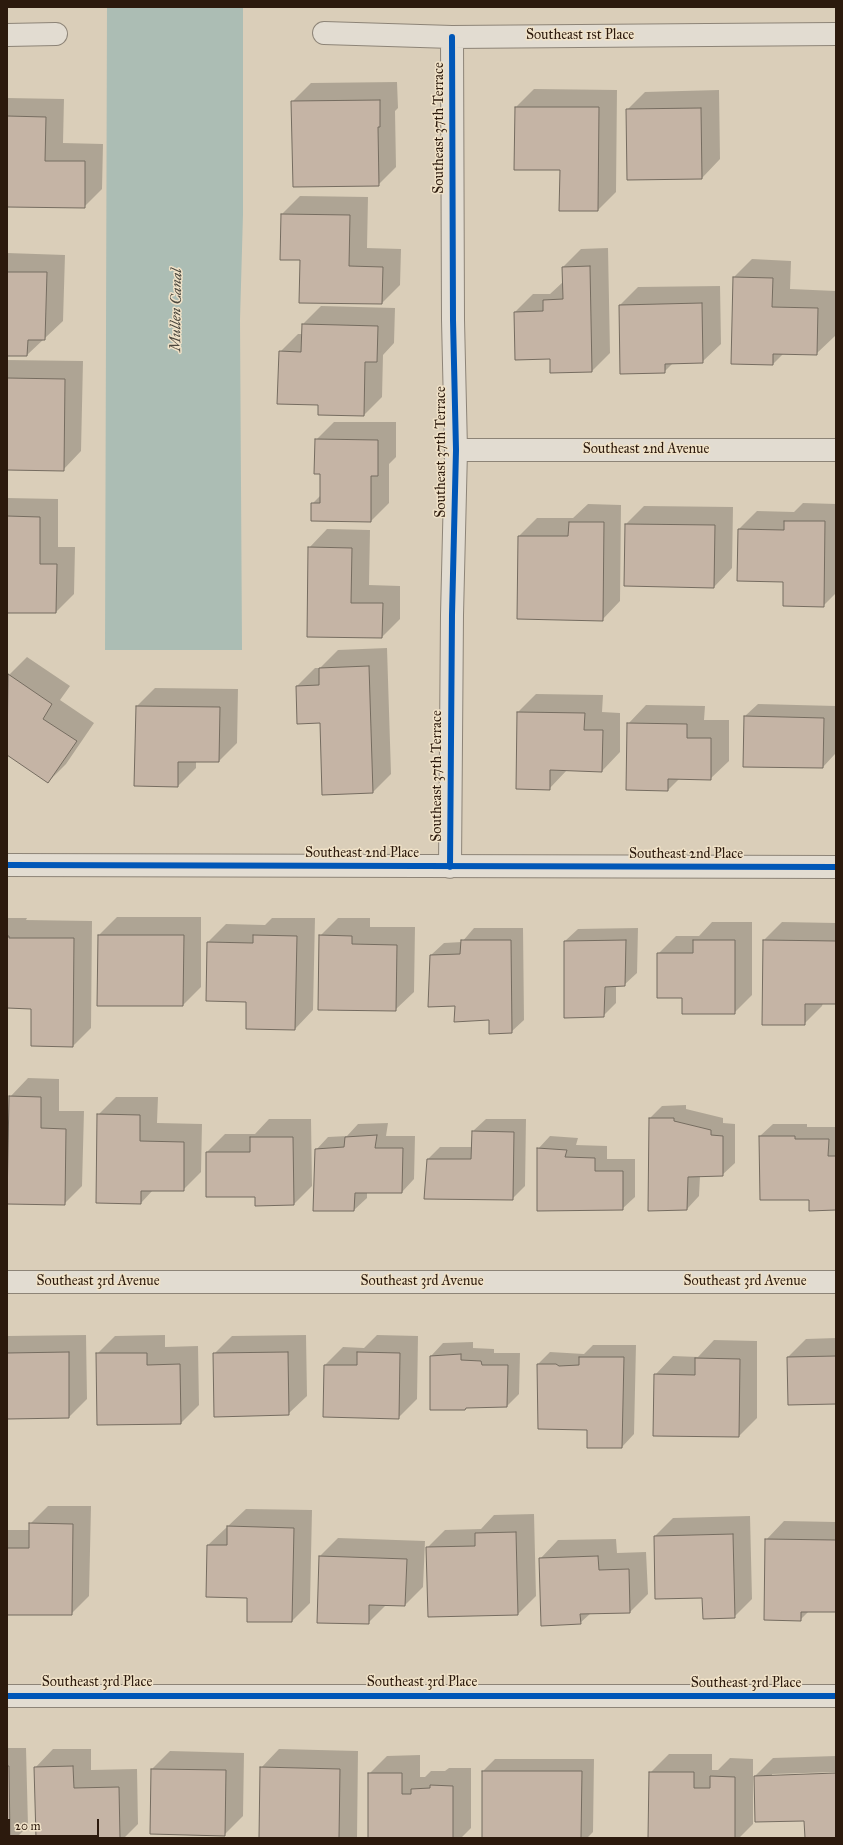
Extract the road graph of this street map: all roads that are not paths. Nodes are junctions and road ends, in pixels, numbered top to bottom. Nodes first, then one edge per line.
1 (324, 33) dead end
2 (56, 34) dead end
3 (836, 34) edge
4 (7, 35) edge
5 (452, 37) junction
6 (456, 450) junction
7 (836, 450) edge
8 (7, 865) edge
9 (450, 867) junction
10 (836, 867) edge
11 (7, 1282) edge
12 (836, 1282) edge
13 (7, 1696) edge
14 (836, 1696) edge

1 - 5 street, Southeast 1st Place
2 - 4 street
3 - 5 street, Southeast 1st Place
5 - 6 street, Southeast 37th Terrace
6 - 7 street, Southeast 2nd Avenue
6 - 9 street, Southeast 37th Terrace
8 - 9 street, Southeast 2nd Place
9 - 10 street, Southeast 2nd Place
11 - 12 street, Southeast 3rd Avenue
13 - 14 street, Southeast 3rd Place

